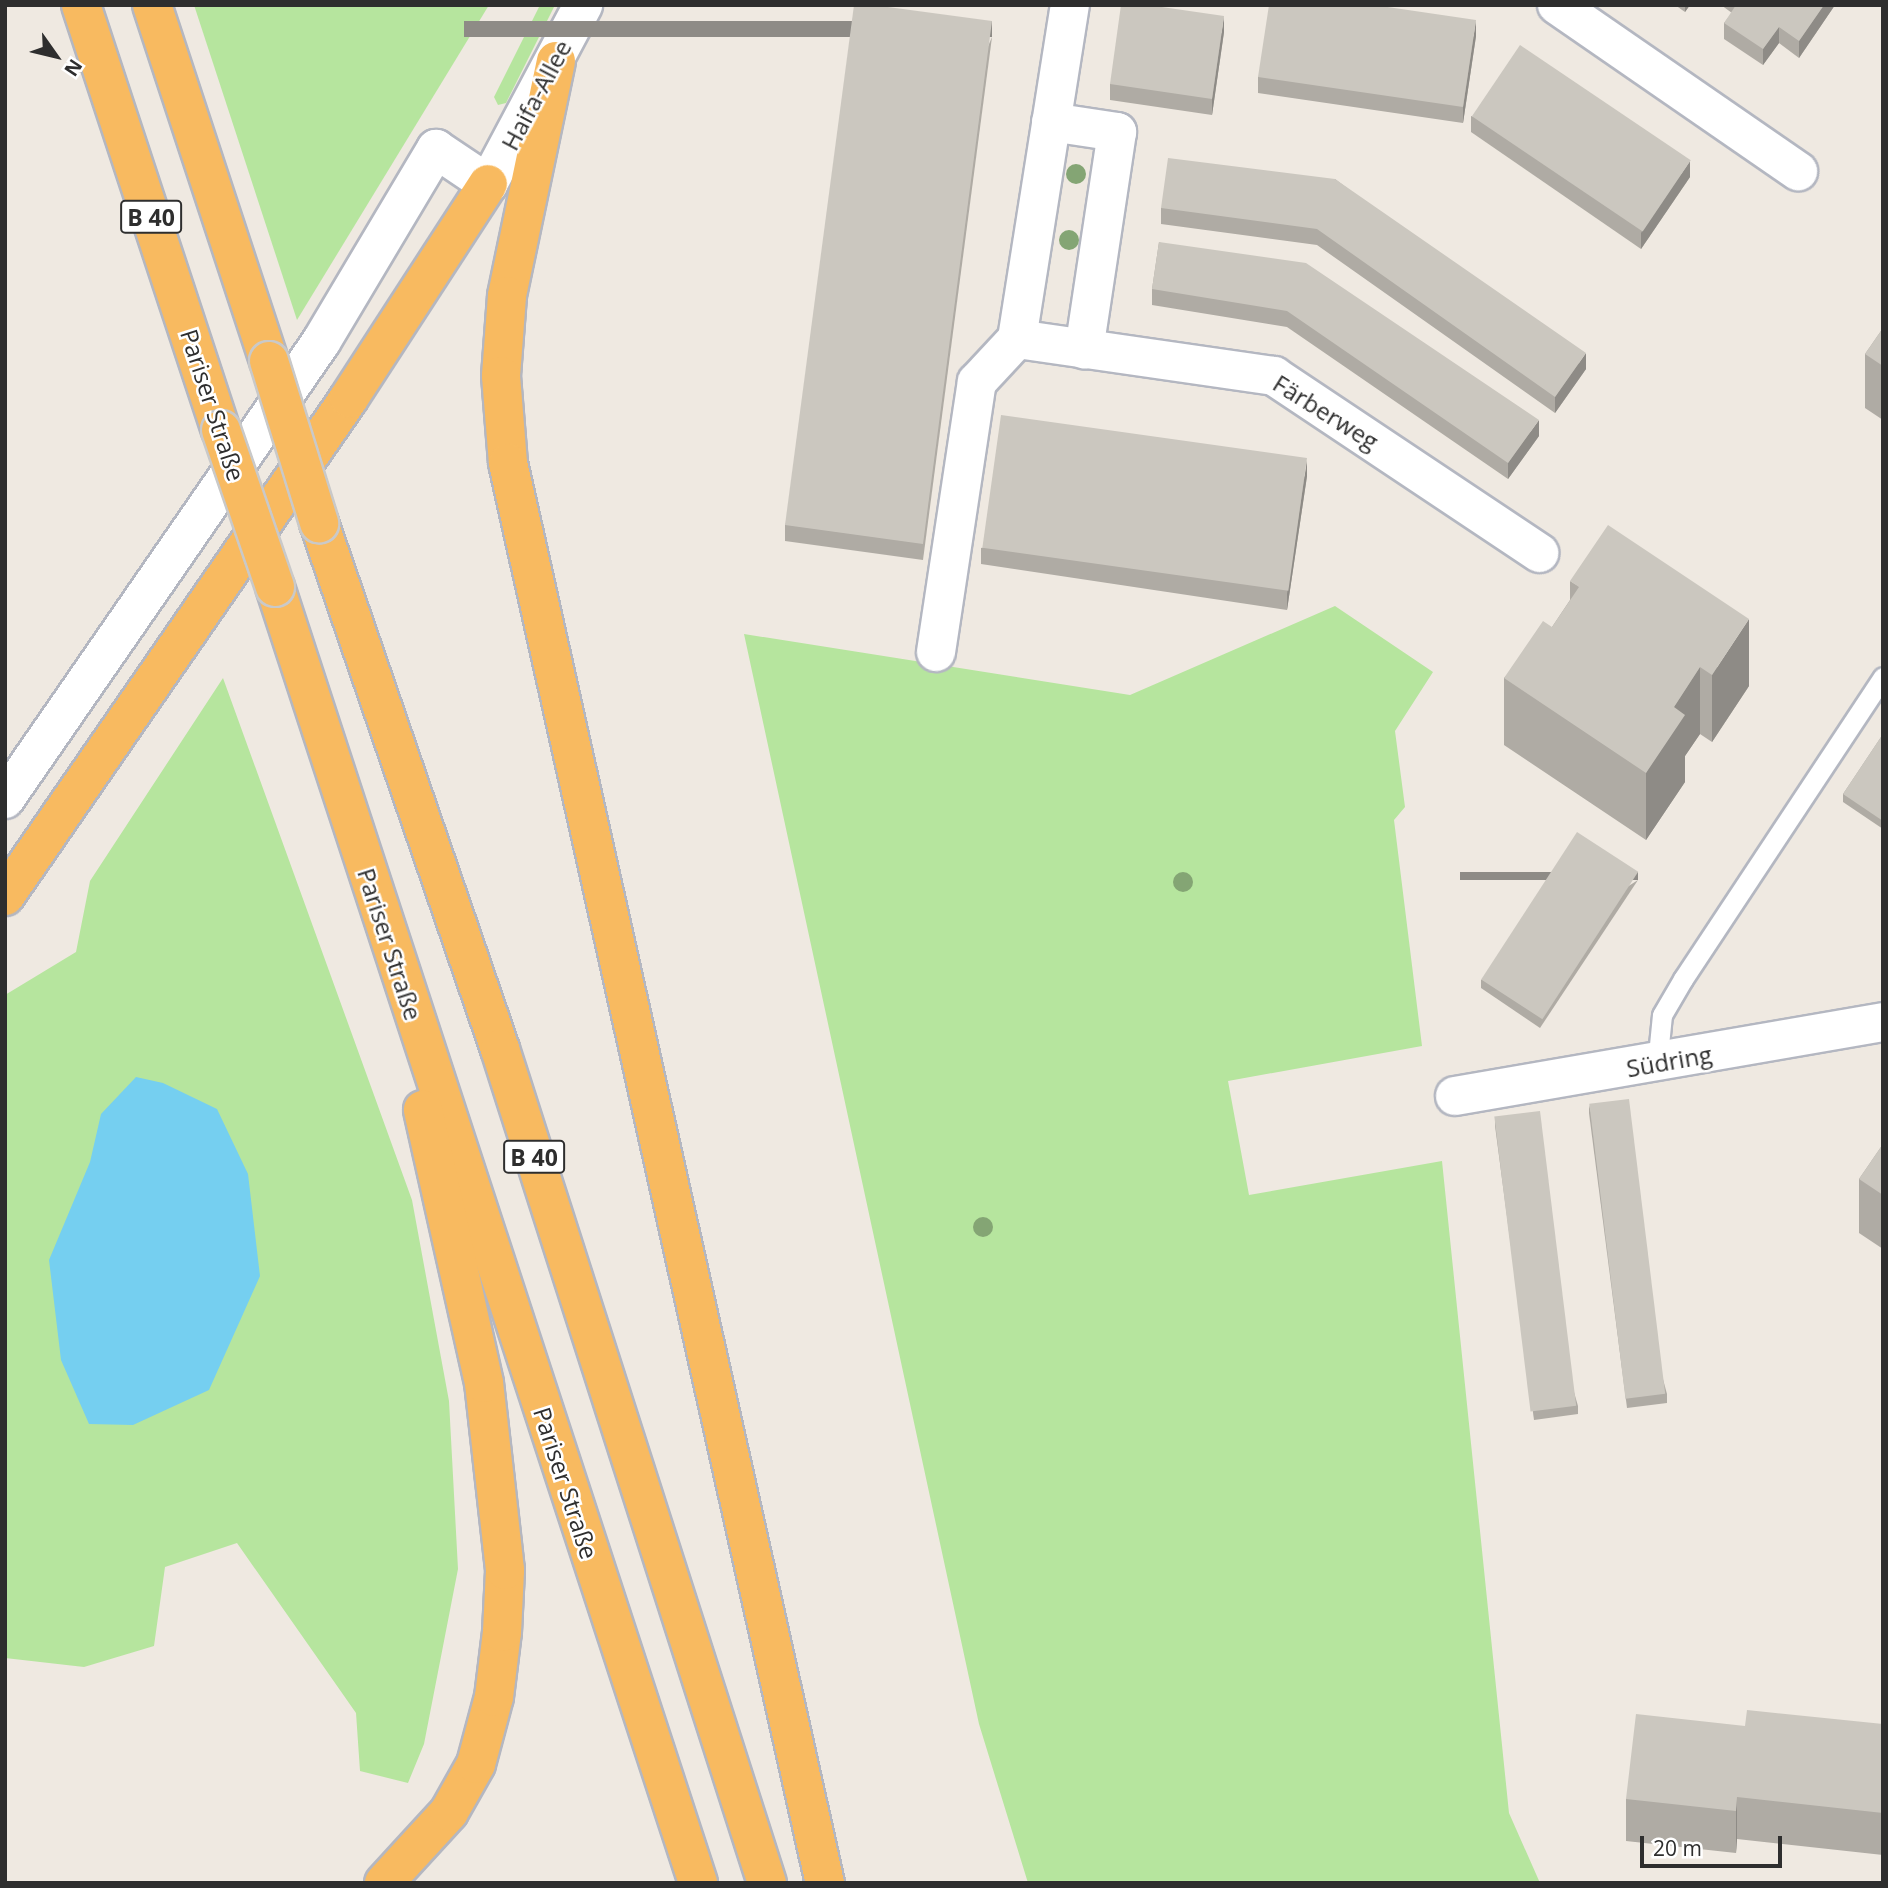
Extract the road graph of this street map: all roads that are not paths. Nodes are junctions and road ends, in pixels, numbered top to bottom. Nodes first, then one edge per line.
1 (81, 5) edge
2 (152, 5) edge
3 (583, 5) edge
4 (1070, 5) edge
5 (1557, 5) edge
6 (556, 61) junction
7 (1051, 122) junction
8 (1798, 170) dead end
9 (488, 184) junction
10 (1017, 339) junction
11 (1084, 350) junction
12 (1539, 553) dead end
13 (936, 652) dead end
14 (1883, 677) edge
15 (5, 799) edge
16 (5, 896) edge
17 (397, 967) junction
18 (1883, 1022) edge
19 (1657, 1065) junction
20 (1455, 1096) dead end
21 (384, 1883) edge
22 (698, 1883) edge
23 (767, 1883) edge
24 (825, 1883) edge

1 - 17 highway, Pariser Straße / B 40, bridge
2 - 23 highway, B 40, bridge
3 - 6 street, Haifa-Allee
4 - 7 street
5 - 8 street
6 - 9 street, Haifa-Allee
6 - 24 highway
7 - 10 street
7 - 11 street
9 - 15 street
9 - 16 highway
10 - 11 street, Färberweg
10 - 13 street
11 - 12 street, Färberweg
14 - 19 lane
17 - 21 highway
17 - 22 highway, Pariser Straße / B 40
18 - 19 street, Südring
19 - 20 street, Südring

